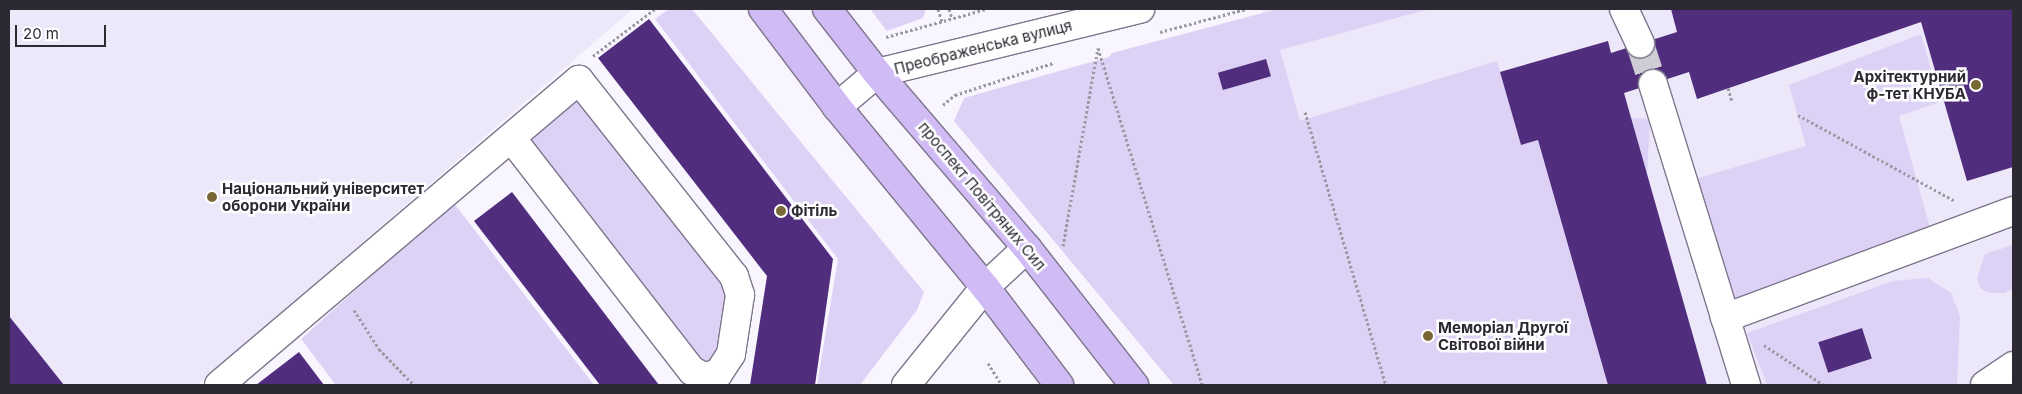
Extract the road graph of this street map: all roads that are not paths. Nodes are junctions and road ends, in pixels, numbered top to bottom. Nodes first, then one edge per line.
1 (763, 9) edge
2 (826, 9) edge
3 (1140, 9) edge
4 (1624, 9) edge
5 (1115, 11) edge
6 (1640, 44) tunnel mouth
7 (876, 73) junction
8 (1653, 84) tunnel mouth
9 (837, 107) junction
10 (512, 138) junction
11 (2001, 216) edge
12 (1027, 248) junction
13 (986, 287) junction
14 (1725, 318) junction
15 (2013, 366) edge
16 (219, 385) edge
17 (906, 385) edge
18 (1059, 385) edge
19 (1134, 385) edge
20 (1746, 385) edge
21 (1985, 385) edge

1 - 9 main road
2 - 7 main road, проспект Повітряних Сил
3 - 5 street, Преображенська вулиця
4 - 6 street
5 - 7 street, Преображенська вулиця
7 - 9 street, Преображенська вулиця
7 - 12 main road, проспект Повітряних Сил
8 - 14 street
9 - 13 main road
10 - 10 street
10 - 16 street
11 - 14 street
12 - 13 street
12 - 19 main road, проспект Повітряних Сил
13 - 17 street
13 - 18 main road
14 - 20 street
15 - 21 street

